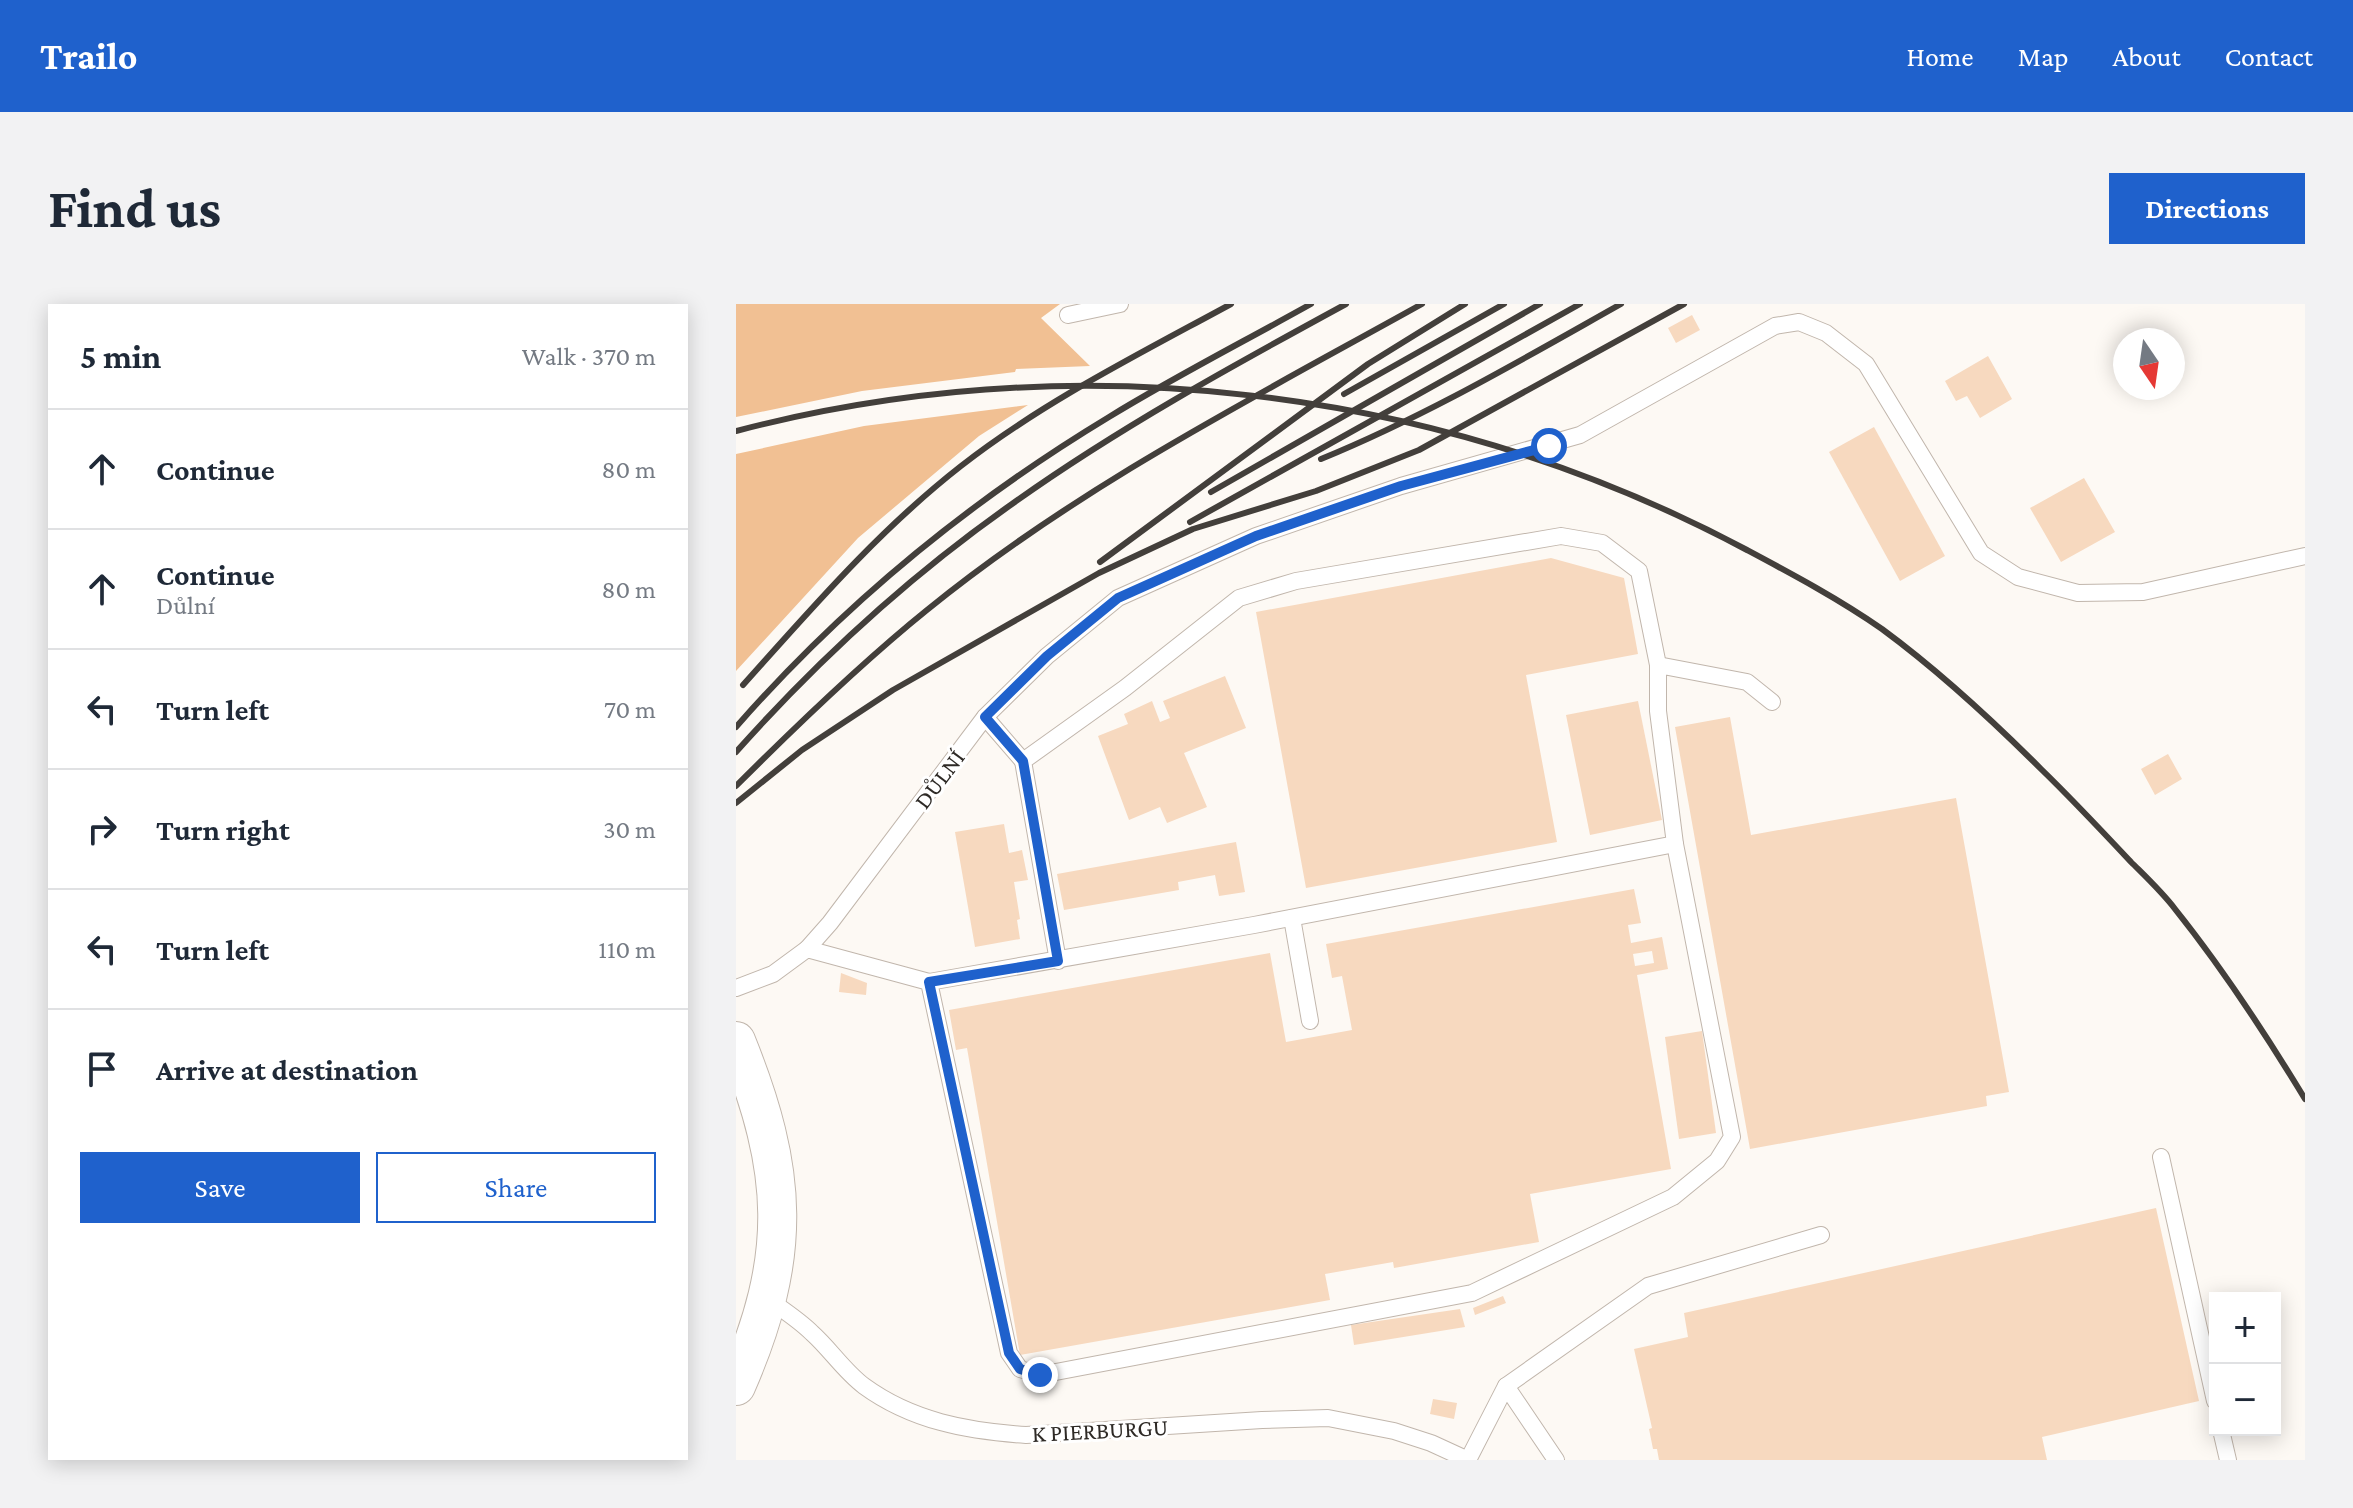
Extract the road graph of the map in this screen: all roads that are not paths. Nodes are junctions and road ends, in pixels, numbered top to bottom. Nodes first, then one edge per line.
1 (1120, 304) edge
2 (1068, 315) dead end
3 (2305, 556) edge
4 (1658, 665) junction
5 (1772, 702) dead end
6 (985, 717) junction
7 (1023, 761) junction
8 (1675, 844) junction
9 (1292, 918) junction
10 (807, 949) junction
11 (1058, 961) junction
12 (929, 982) junction
13 (736, 988) edge
14 (1310, 1021) dead end
15 (736, 1041) edge
16 (2161, 1157) dead end
17 (1821, 1235) dead end
18 (768, 1299) junction
19 (2209, 1374) edge
20 (736, 1386) edge
21 (1506, 1386) junction
22 (2222, 1436) edge
23 (1468, 1460) edge
24 (1556, 1460) edge
25 (2228, 1460) edge

1 - 2 lane
3 - 6 lane, DŮLNÍ
4 - 5 lane
4 - 7 lane
4 - 8 lane
6 - 7 lane
6 - 10 lane, DŮLNÍ
7 - 11 lane
8 - 9 lane
8 - 12 lane
9 - 11 lane
9 - 14 lane
10 - 12 lane
10 - 13 lane, DŮLNÍ
11 - 12 lane
15 - 18 street
16 - 19 lane
17 - 21 lane
18 - 20 street
18 - 23 lane, K PIERBURGU
21 - 23 lane
21 - 24 lane
22 - 25 lane

